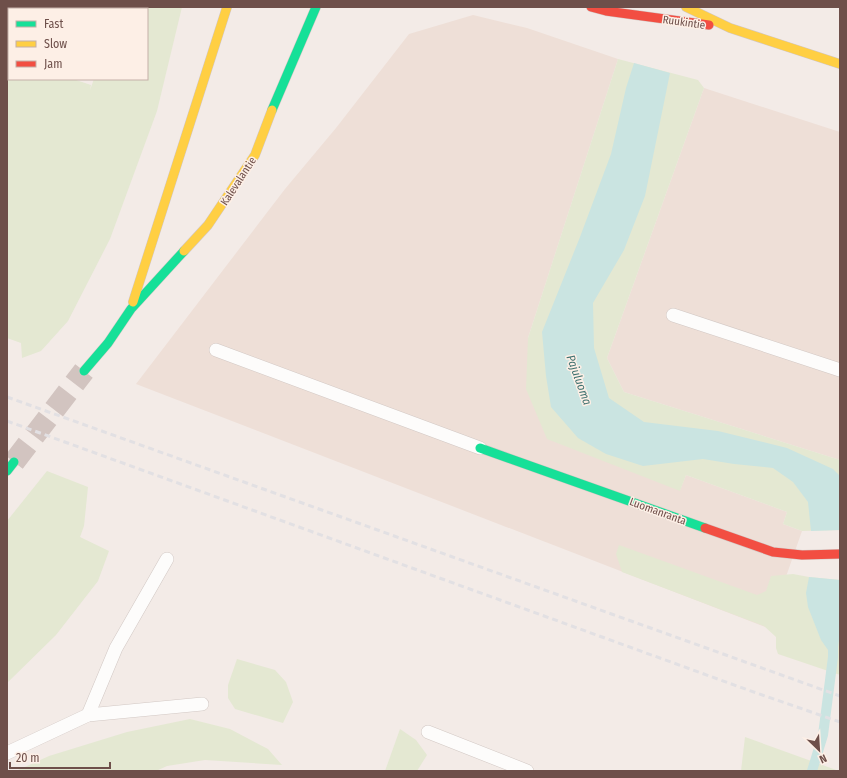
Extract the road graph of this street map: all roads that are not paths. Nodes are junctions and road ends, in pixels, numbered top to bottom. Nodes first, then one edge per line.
1 (227, 7) edge
2 (316, 7) edge
3 (591, 7) edge
4 (686, 7) edge
5 (730, 28) junction
6 (840, 64) edge
7 (131, 309) junction
8 (672, 315) dead end
9 (216, 350) dead end
10 (840, 370) edge
11 (84, 371) tunnel mouth
12 (480, 448) joint
13 (14, 462) tunnel mouth
14 (7, 471) edge
15 (840, 554) edge
16 (167, 559) dead end
17 (202, 704) dead end
18 (88, 715) junction
19 (428, 732) dead end
20 (7, 753) edge
21 (527, 771) edge

1 - 7 main road, Kalevalantie
2 - 7 main road, Kalevalantie
3 - 5 main road, Ruukintie
4 - 5 main road, Ruukintie
5 - 6 main road, Ruukintie
7 - 11 main road, Kalevalantie
8 - 10 lane
9 - 12 lane
12 - 15 main road, Luomanranta
13 - 14 main road
16 - 18 lane
17 - 18 lane
18 - 20 lane
19 - 21 lane

